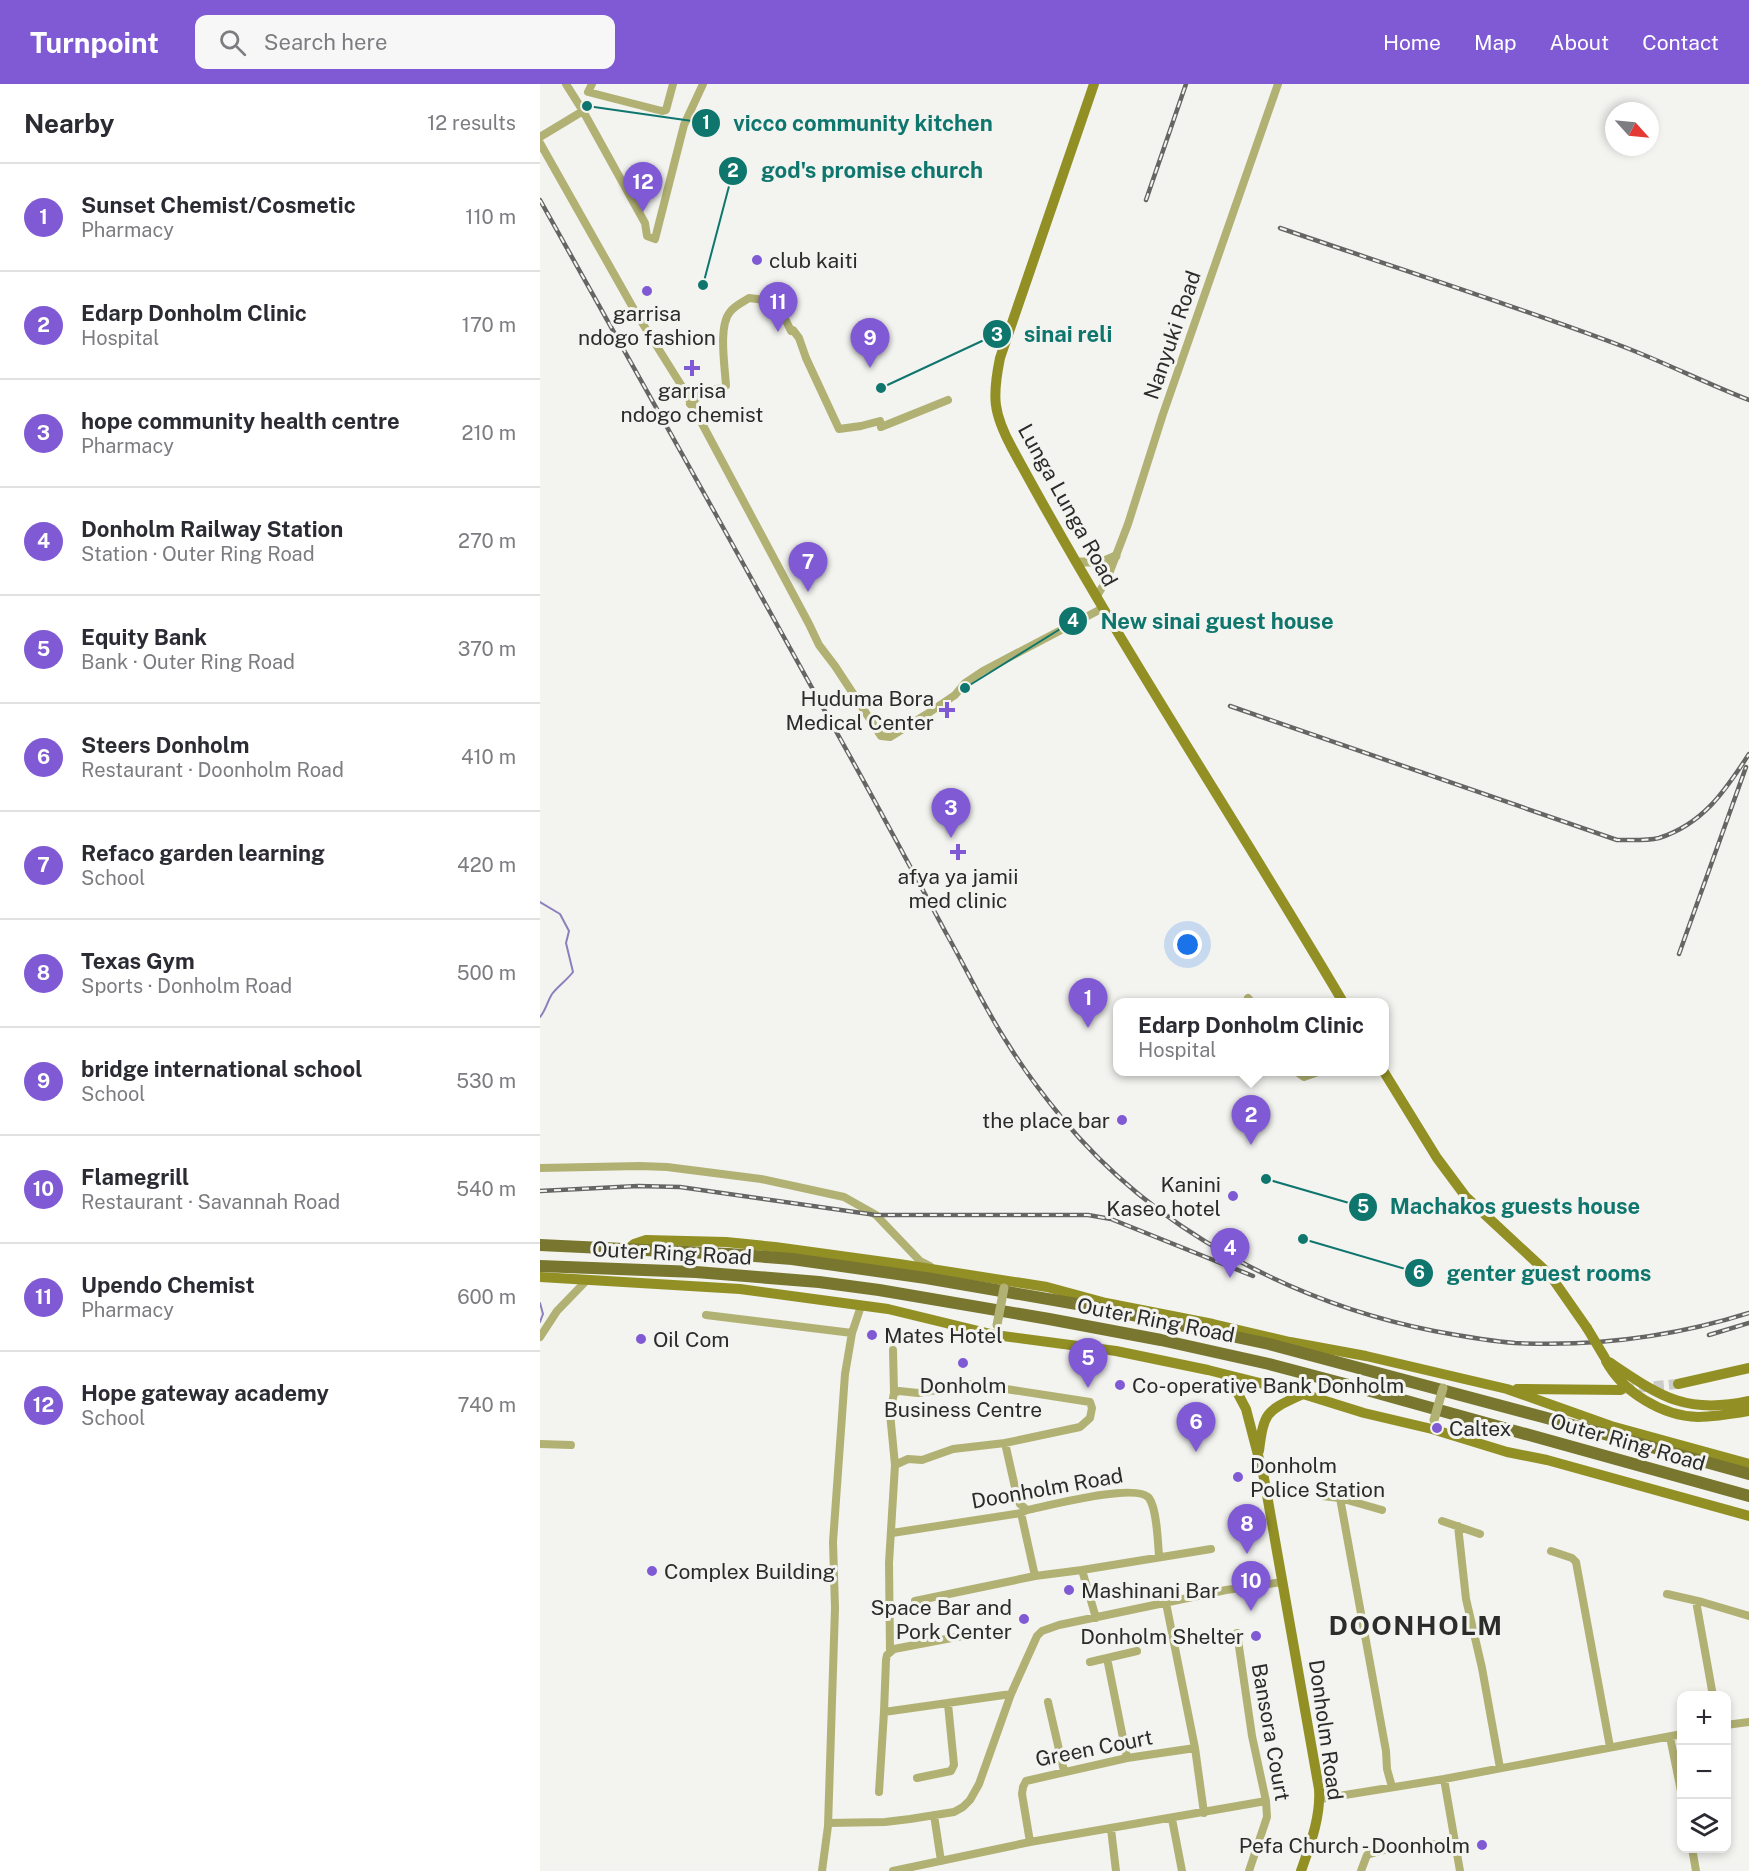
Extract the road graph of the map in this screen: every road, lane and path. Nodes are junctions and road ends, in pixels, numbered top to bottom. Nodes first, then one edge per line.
1 (566, 84) edge
2 (592, 84) edge
3 (673, 84) edge
4 (703, 84) edge
5 (1094, 84) edge
6 (1278, 84) edge
7 (583, 111) junction
8 (540, 137) edge
9 (540, 143) edge
10 (948, 400) dead end
11 (690, 404) junction
12 (1116, 556) junction
13 (1077, 562) junction
14 (1097, 596) junction
15 (1103, 608) junction
16 (1341, 998) edge
17 (1387, 1076) edge
18 (540, 1168) edge
19 (546, 1245) edge
20 (628, 1249) junction
21 (540, 1266) edge
22 (939, 1269) junction
23 (567, 1273) junction
24 (540, 1277) edge
25 (587, 1280) junction
26 (1005, 1284) junction
27 (861, 1306) junction
28 (706, 1316) dead end
29 (996, 1330) junction
30 (852, 1333) junction
31 (540, 1337) edge
32 (893, 1350) dead end
33 (1606, 1359) junction
34 (1749, 1368) edge
35 (1228, 1375) junction
36 (1446, 1376) junction
37 (1678, 1384) tunnel mouth
38 (1507, 1389) junction
39 (1621, 1390) tunnel mouth
40 (894, 1393) junction
41 (1303, 1394) junction
42 (1749, 1401) edge
43 (1749, 1411) edge
44 (1433, 1424) junction
45 (1005, 1443) junction
46 (540, 1444) edge
47 (571, 1445) dead end
48 (1258, 1451) junction
49 (1746, 1462) edge
50 (895, 1465) junction
51 (1749, 1474) edge
52 (1322, 1496) dead end
53 (1749, 1496) edge
54 (1340, 1498) junction
55 (1718, 1507) junction
56 (1382, 1510) dead end
57 (1024, 1511) junction
58 (1749, 1516) edge
59 (1442, 1521) dead end
60 (1749, 1523) edge
61 (1458, 1526) junction
62 (891, 1533) junction
63 (1480, 1534) dead end
64 (1211, 1549) dead end
65 (1551, 1551) dead end
66 (1159, 1557) junction
67 (1082, 1570) junction
68 (1035, 1576) junction
69 (1283, 1582) junction
70 (1667, 1594) dead end
71 (915, 1601) dead end
72 (1696, 1601) junction
73 (1166, 1603) junction
74 (1749, 1616) edge
75 (1096, 1618) junction
76 (983, 1632) dead end
77 (1237, 1633) dead end
78 (1137, 1651) dead end
79 (891, 1652) junction
80 (1107, 1658) junction
81 (1090, 1662) dead end
82 (1712, 1691) edge
83 (1011, 1694) junction
84 (1048, 1702) dead end
85 (948, 1704) junction
86 (884, 1712) junction
87 (1749, 1722) edge
88 (1731, 1724) edge
89 (1677, 1735) edge
90 (1670, 1737) junction
91 (1610, 1746) junction
92 (1195, 1748) junction
93 (1127, 1758) junction
94 (1500, 1768) junction
95 (1064, 1771) junction
96 (1677, 1771) edge
97 (917, 1778) dead end
98 (1444, 1779) junction
99 (1392, 1787) junction
100 (879, 1792) dead end
101 (1320, 1799) junction
102 (1266, 1802) junction
103 (1204, 1813) junction
104 (934, 1815) junction
105 (1172, 1819) junction
106 (828, 1823) junction
107 (1110, 1829) junction
108 (1030, 1842) junction
109 (1455, 1843) junction
110 (1693, 1853) edge
111 (941, 1861) junction
112 (822, 1871) edge
113 (892, 1871) edge
114 (1116, 1871) edge
115 (1182, 1871) edge
116 (1250, 1871) edge
117 (1300, 1871) edge
118 (1361, 1871) edge
119 (1460, 1871) edge
120 (1696, 1871) edge

1 - 7 street
2 - 3 street
4 - 7 street
5 - 13 main road, Lunga Lunga Road
6 - 12 street, Nanyuki Road
7 - 8 street
9 - 11 street
10 - 11 street
11 - 15 street
12 - 13 street
12 - 14 street, Nanyuki Road
13 - 14 main road, Lunga Lunga Road
14 - 15 main road, Lunga Lunga Road
15 - 16 main road, Lunga Lunga Road
17 - 33 main road, bridge
18 - 22 street
19 - 20 main road, Outer Ring Road
20 - 22 main road, Outer Ring Road
20 - 51 main road, Outer Ring Road
21 - 23 main road, Outer Ring Road
22 - 26 main road, Outer Ring Road
23 - 24 main road, Outer Ring Road
23 - 25 main road, Outer Ring Road
23 - 53 main road, Outer Ring Road
25 - 27 main road, Outer Ring Road
25 - 31 street
26 - 29 street, bridge
26 - 36 main road, Outer Ring Road
27 - 29 main road, Outer Ring Road
27 - 30 street
28 - 30 street
29 - 35 main road, Outer Ring Road
30 - 106 street
32 - 40 street
33 - 42 main road
33 - 43 main road
34 - 37 main road
35 - 41 main road, Outer Ring Road
35 - 48 main road
36 - 38 main road, Outer Ring Road
36 - 44 street, bridge
38 - 39 main road
38 - 49 main road, Outer Ring Road
40 - 45 street
40 - 50 street
41 - 44 main road, Outer Ring Road
41 - 48 main road
44 - 55 main road, Outer Ring Road
45 - 50 street
45 - 57 street
46 - 47 street
48 - 69 main road, Donholm Road
50 - 62 street
52 - 54 street
54 - 56 street
54 - 99 street
55 - 58 main road, Outer Ring Road
55 - 60 main road
57 - 62 street, Doonholm Road
57 - 66 street, Doonholm Road
57 - 68 street
59 - 61 street
61 - 63 street
61 - 94 street
62 - 79 street
64 - 66 street
65 - 91 street
66 - 67 street
67 - 68 street
67 - 75 street
68 - 71 street
69 - 73 street
69 - 101 main road, Donholm Road
70 - 72 street
72 - 74 street
72 - 82 street
73 - 75 street
73 - 92 street
75 - 83 street
76 - 79 street
77 - 102 street, Bansora Court
78 - 80 street
79 - 86 street
80 - 81 street
80 - 93 street
83 - 85 street
83 - 104 street
84 - 95 street
85 - 86 street
85 - 97 street
86 - 100 street
87 - 88 street
89 - 90 street
90 - 91 street
90 - 96 street
91 - 94 street
92 - 93 street, Green Court
92 - 103 street
93 - 95 street, Green Court
94 - 98 street
95 - 108 street, Green Court
98 - 99 street
98 - 109 street
99 - 101 street
101 - 117 main road, Donholm Road
102 - 103 street
102 - 116 street, Bansora Court
103 - 105 street
104 - 106 street
104 - 111 street
105 - 107 street
105 - 115 street
106 - 112 street
107 - 108 street
107 - 114 street
108 - 111 street
109 - 118 street
109 - 119 street
110 - 120 street
111 - 113 street

